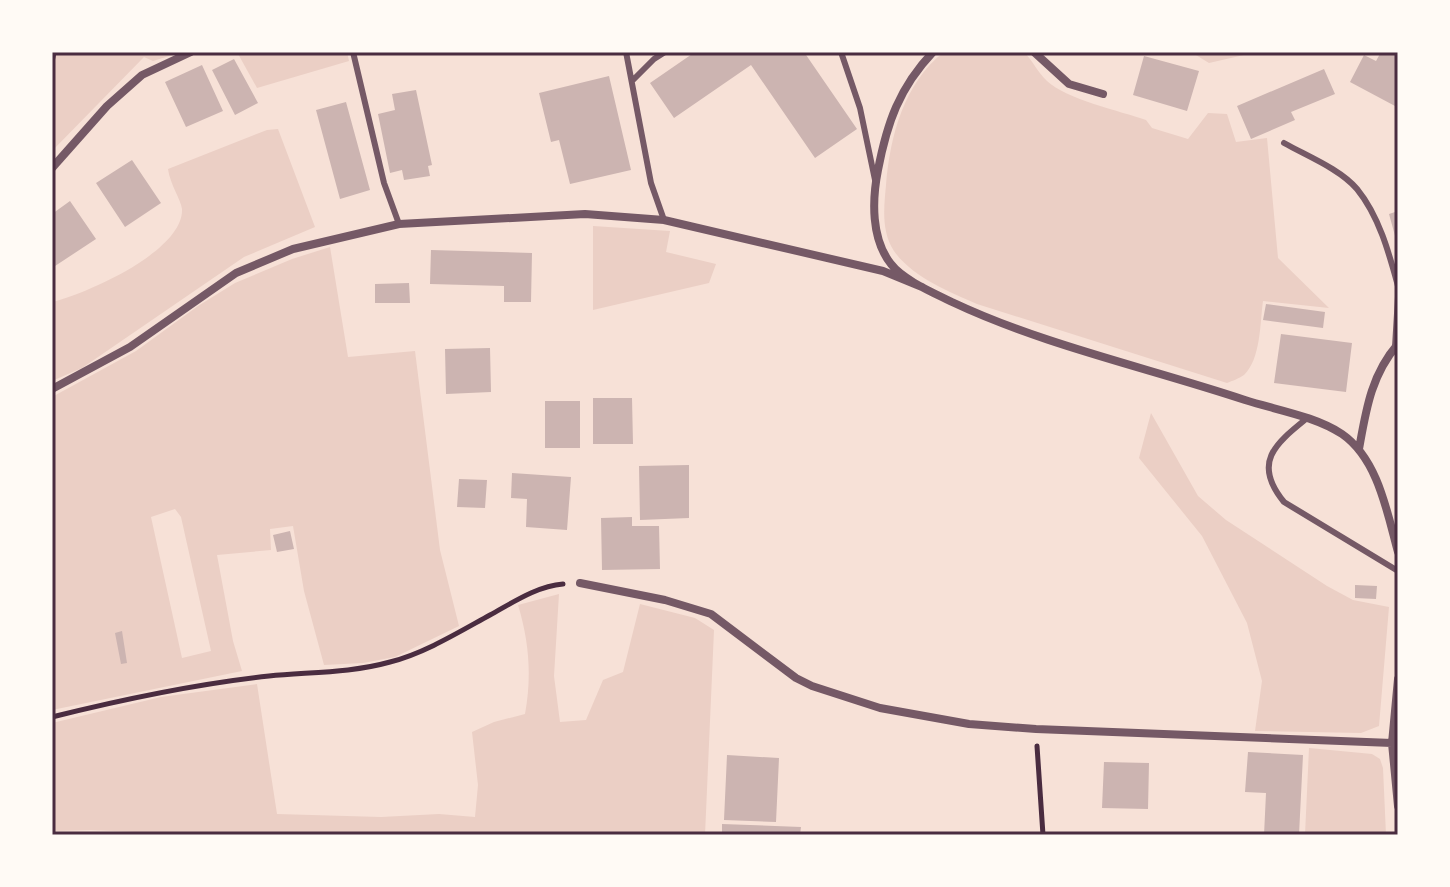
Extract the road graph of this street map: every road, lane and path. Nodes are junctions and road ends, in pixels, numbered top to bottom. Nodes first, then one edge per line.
1 (54, 52) edge
2 (191, 52) edge
3 (353, 52) edge
4 (626, 52) edge
5 (665, 52) edge
6 (841, 52) edge
7 (933, 52) edge
8 (1034, 52) edge
9 (52, 62) edge
10 (632, 82) junction
11 (1103, 94) dead end
12 (1284, 143) dead end
13 (52, 168) edge
14 (876, 183) junction
15 (664, 220) junction
16 (399, 224) junction
17 (1398, 286) edge
18 (922, 287) junction
19 (1398, 297) edge
20 (1397, 346) edge
21 (52, 389) edge
22 (1306, 419) junction
23 (1359, 449) junction
24 (1398, 552) edge
25 (1398, 571) edge
26 (580, 583) joint
27 (1398, 679) edge
28 (52, 717) edge
29 (1036, 729) junction
30 (1392, 743) junction
31 (1398, 806) edge
32 (1043, 835) edge

1 - 9 path
2 - 13 street
3 - 16 lane
4 - 10 lane
5 - 10 lane
6 - 14 lane
7 - 14 street
8 - 11 street
10 - 15 lane
12 - 17 lane
14 - 18 street
15 - 16 street
15 - 18 street
16 - 21 street
18 - 22 street
19 - 20 lane
20 - 23 street
22 - 23 street
22 - 25 lane
23 - 24 street
26 - 28 path
26 - 29 street
27 - 30 street
29 - 30 street
29 - 32 path
30 - 31 street

